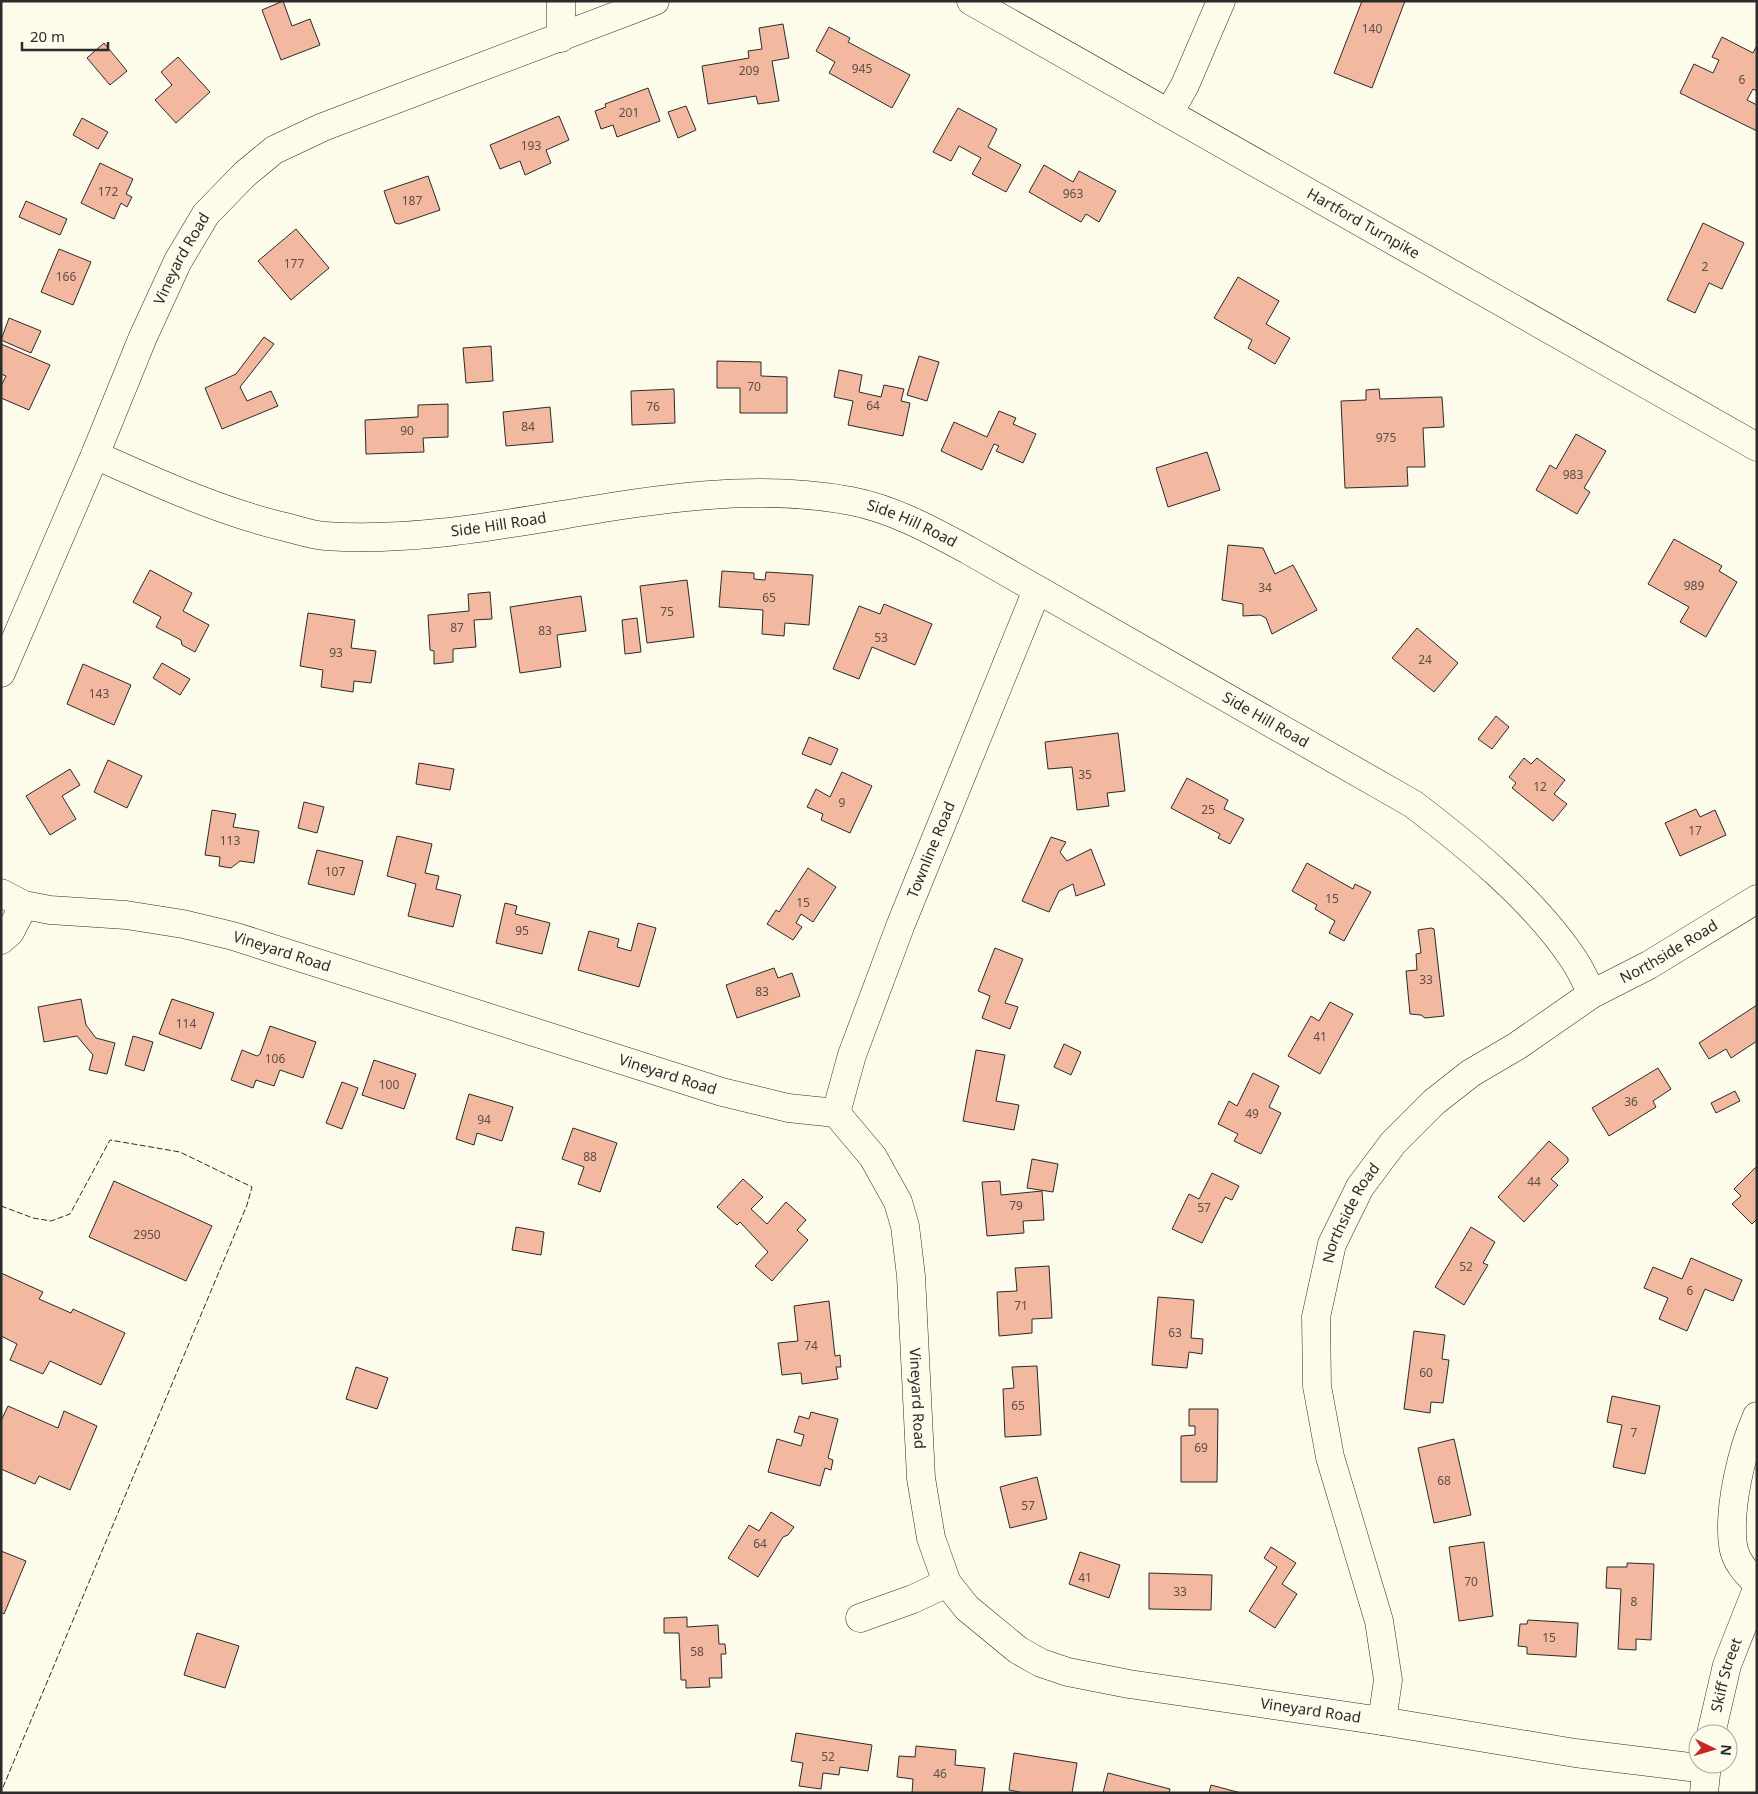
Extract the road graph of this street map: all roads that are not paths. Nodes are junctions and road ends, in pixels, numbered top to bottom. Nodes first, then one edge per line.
1 (561, 1) edge
2 (655, 1) edge
3 (971, 1) edge
4 (1221, 1) edge
5 (561, 38) junction
6 (1169, 114) junction
7 (1757, 447) edge
8 (95, 455) junction
9 (1037, 590) junction
10 (1, 673) edge
11 (12, 899) edge
12 (1757, 899) edge
13 (1, 940) edge
14 (1592, 994) junction
15 (836, 1113) junction
16 (1757, 1416) edge
17 (947, 1583) junction
18 (1757, 1583) edge
19 (1757, 1589) edge
20 (860, 1618) dead end
21 (1382, 1721) junction
22 (1713, 1724) edge
23 (1705, 1775) edge

1 - 5 street
2 - 5 street, Vineyard Road
3 - 6 street, Hartford Turnpike
4 - 6 street
5 - 8 street, Vineyard Road
6 - 7 street, Hartford Turnpike
8 - 9 street, Side Hill Road
8 - 10 street, Vineyard Road
9 - 14 street, Side Hill Road
9 - 15 street, Townline Road
11 - 13 street, Vineyard Road
11 - 15 street, Vineyard Road
12 - 14 street, Northside Road
14 - 21 street, Northside Road
15 - 17 street, Vineyard Road
16 - 18 street
17 - 20 street
17 - 21 street, Vineyard Road
19 - 22 street, Skiff Street
21 - 23 street, Vineyard Road

